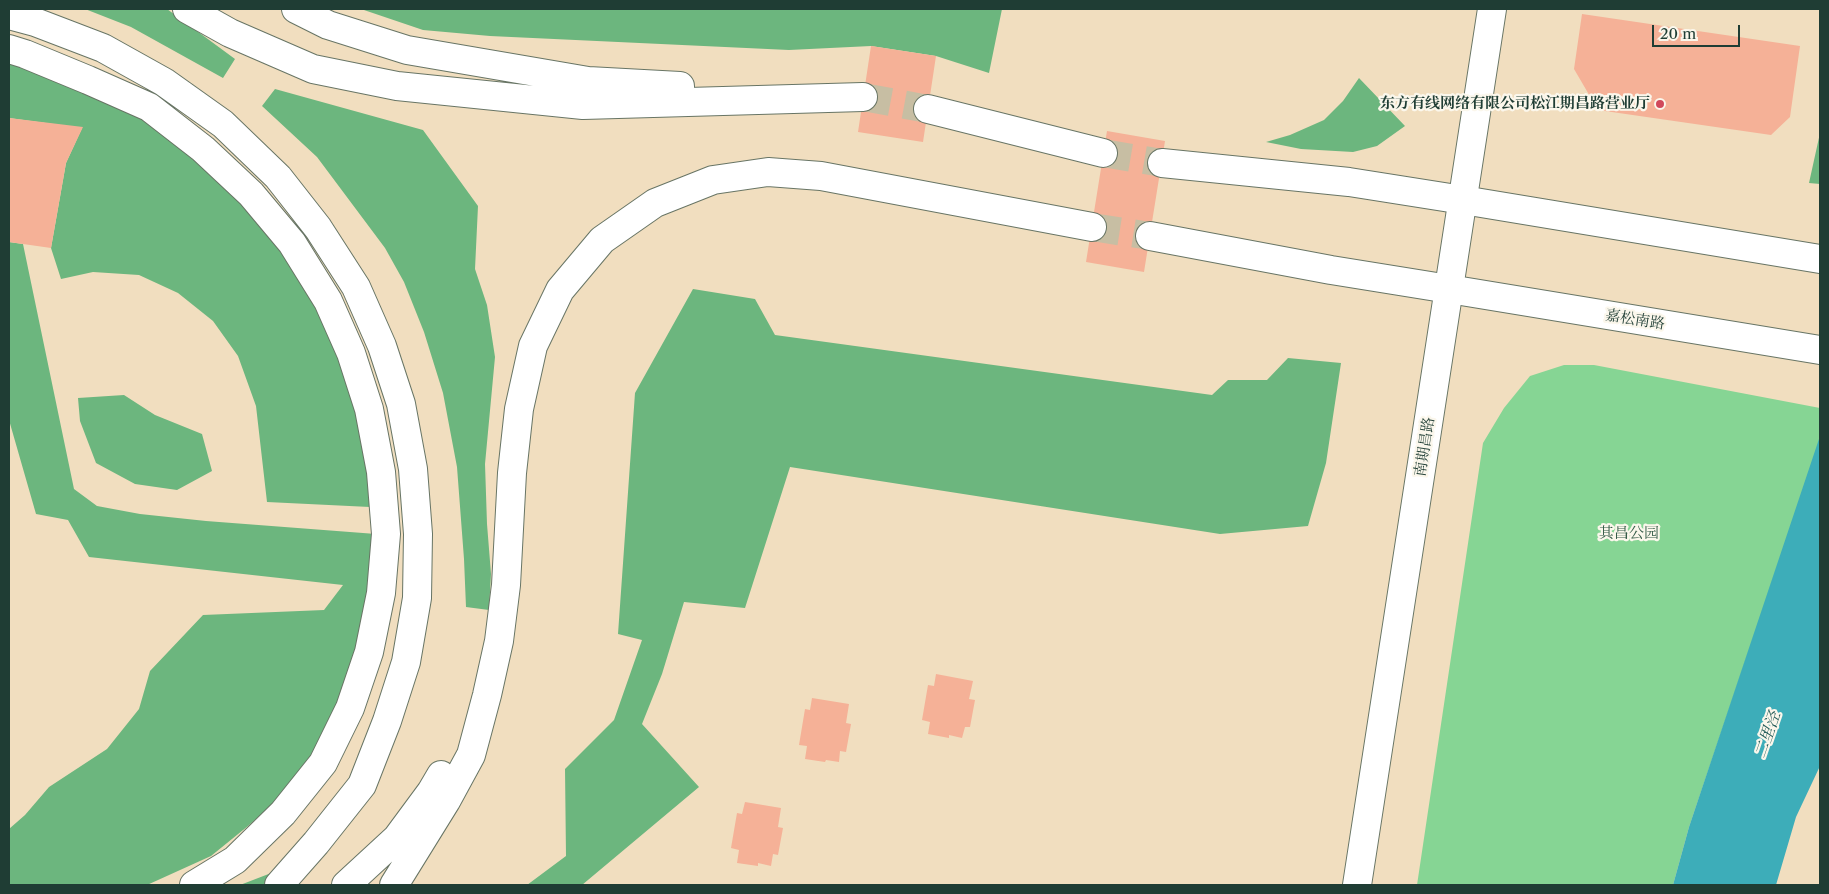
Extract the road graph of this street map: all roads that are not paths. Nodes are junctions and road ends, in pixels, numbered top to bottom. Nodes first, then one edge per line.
1 (296, 9) edge
2 (1492, 9) edge
3 (197, 14) edge
4 (9, 15) edge
5 (9, 49) edge
6 (928, 109) tunnel mouth
7 (1103, 154) tunnel mouth
8 (1162, 163) tunnel mouth
9 (1463, 200) junction
10 (1092, 227) tunnel mouth
11 (1150, 236) tunnel mouth
12 (1820, 259) edge
13 (1449, 289) junction
14 (1820, 350) edge
15 (487, 695) junction
16 (194, 885) edge
17 (279, 885) edge
18 (346, 885) edge
19 (394, 885) edge
20 (1357, 885) edge

1 - 3 main road
2 - 9 main road, 南期昌路
4 - 17 main road
5 - 16 main road
6 - 7 main road
8 - 9 main road
9 - 12 main road
9 - 13 main road, 南期昌路
10 - 15 main road
11 - 13 main road, 嘉松南路
13 - 14 main road, 嘉松南路
13 - 20 main road, 南期昌路
15 - 18 main road
15 - 19 main road

